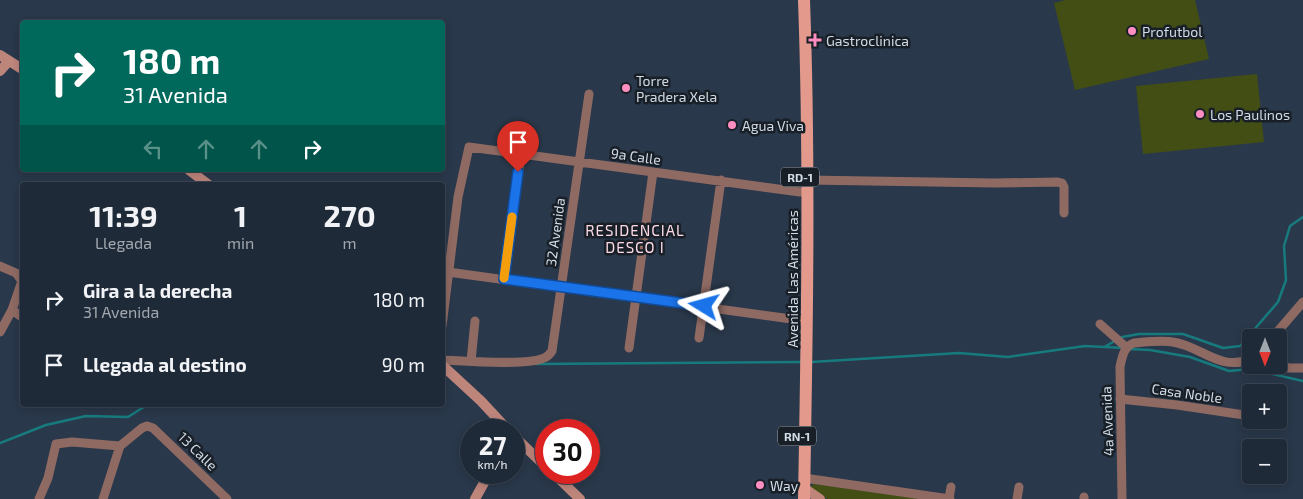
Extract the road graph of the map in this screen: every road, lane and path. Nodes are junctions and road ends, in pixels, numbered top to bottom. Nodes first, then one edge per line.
1 (797, 0) edge
2 (804, 0) edge
3 (0, 55) edge
4 (10, 61) junction
5 (20, 68) edge
6 (0, 71) edge
7 (589, 94) dead end
8 (521, 154) junction
9 (579, 162) junction
10 (191, 172) edge
11 (653, 172) junction
12 (721, 180) junction
13 (807, 180) junction
14 (204, 182) edge
15 (800, 192) junction
16 (1064, 213) dead end
17 (0, 266) edge
18 (448, 272) junction
19 (20, 278) edge
20 (504, 279) junction
21 (561, 287) junction
22 (20, 289) edge
23 (636, 297) junction
24 (445, 299) edge
25 (1303, 302) edge
26 (704, 306) junction
27 (12, 310) junction
28 (20, 316) edge
29 (799, 320) junction
30 (475, 321) dead end
31 (1100, 324) dead end
32 (1280, 329) edge
33 (0, 332) edge
34 (699, 338) dead end
35 (629, 348) dead end
36 (1127, 349) junction
37 (802, 351) junction
38 (445, 360) edge
39 (1242, 361) edge
40 (472, 362) junction
41 (445, 368) edge
42 (1288, 368) edge
43 (1303, 368) edge
44 (802, 373) junction
45 (1120, 399) junction
46 (1242, 415) edge
47 (498, 419) edge
48 (120, 446) junction
49 (525, 447) edge
50 (535, 456) edge
51 (483, 484) edge
52 (564, 484) edge
53 (951, 487) dead end
54 (804, 488) edge
55 (1019, 488) dead end
56 (39, 499) edge
57 (103, 499) edge
58 (228, 499) edge
59 (475, 499) edge
60 (580, 499) edge
61 (796, 499) edge
62 (820, 499) edge
63 (950, 499) edge
64 (1017, 499) edge
65 (1122, 499) edge

1 - 15 main road, Avenida Las Américas / RD-1
2 - 13 main road, Avenida Las Américas
3 - 4 main road
4 - 5 main road
4 - 6 main road
7 - 9 street, 32 Avenida
8 - 9 street, 9a Calle
8 - 18 street, 9a Calle
8 - 20 street
9 - 11 street, 9a Calle
9 - 21 street, 32 Avenida
10 - 14 main road
11 - 12 street, 9a Calle
11 - 23 street
12 - 15 street, 9a Calle
12 - 26 street
13 - 16 street
13 - 37 main road, Avenida Las Américas
15 - 29 main road, Avenida Las Américas / RD-1
17 - 19 street
18 - 20 street
18 - 24 street
20 - 21 street
21 - 23 street
21 - 40 street, 32 Avenida
22 - 27 street
23 - 26 street
23 - 35 street
25 - 32 street
26 - 29 street
26 - 34 street
27 - 28 street
27 - 33 street
29 - 37 main road, Avenida Las Américas / RD-1
30 - 40 street
31 - 36 street
36 - 39 street
36 - 45 street, 4a Avenida
37 - 44 main road, Avenida Las Américas
38 - 40 street, 32 Avenida
41 - 47 main road
42 - 43 street
44 - 54 main road, Avenida Las Américas / RN-1
44 - 61 main road, Avenida Las Américas / RN-1
45 - 46 street, Casa Noble
45 - 65 street, 4a Avenida
48 - 56 street
48 - 57 street
48 - 58 street, 13 Calle
49 - 50 main road
51 - 59 main road
52 - 60 main road
53 - 63 street
54 - 62 main road
54 - 63 street
55 - 64 street

